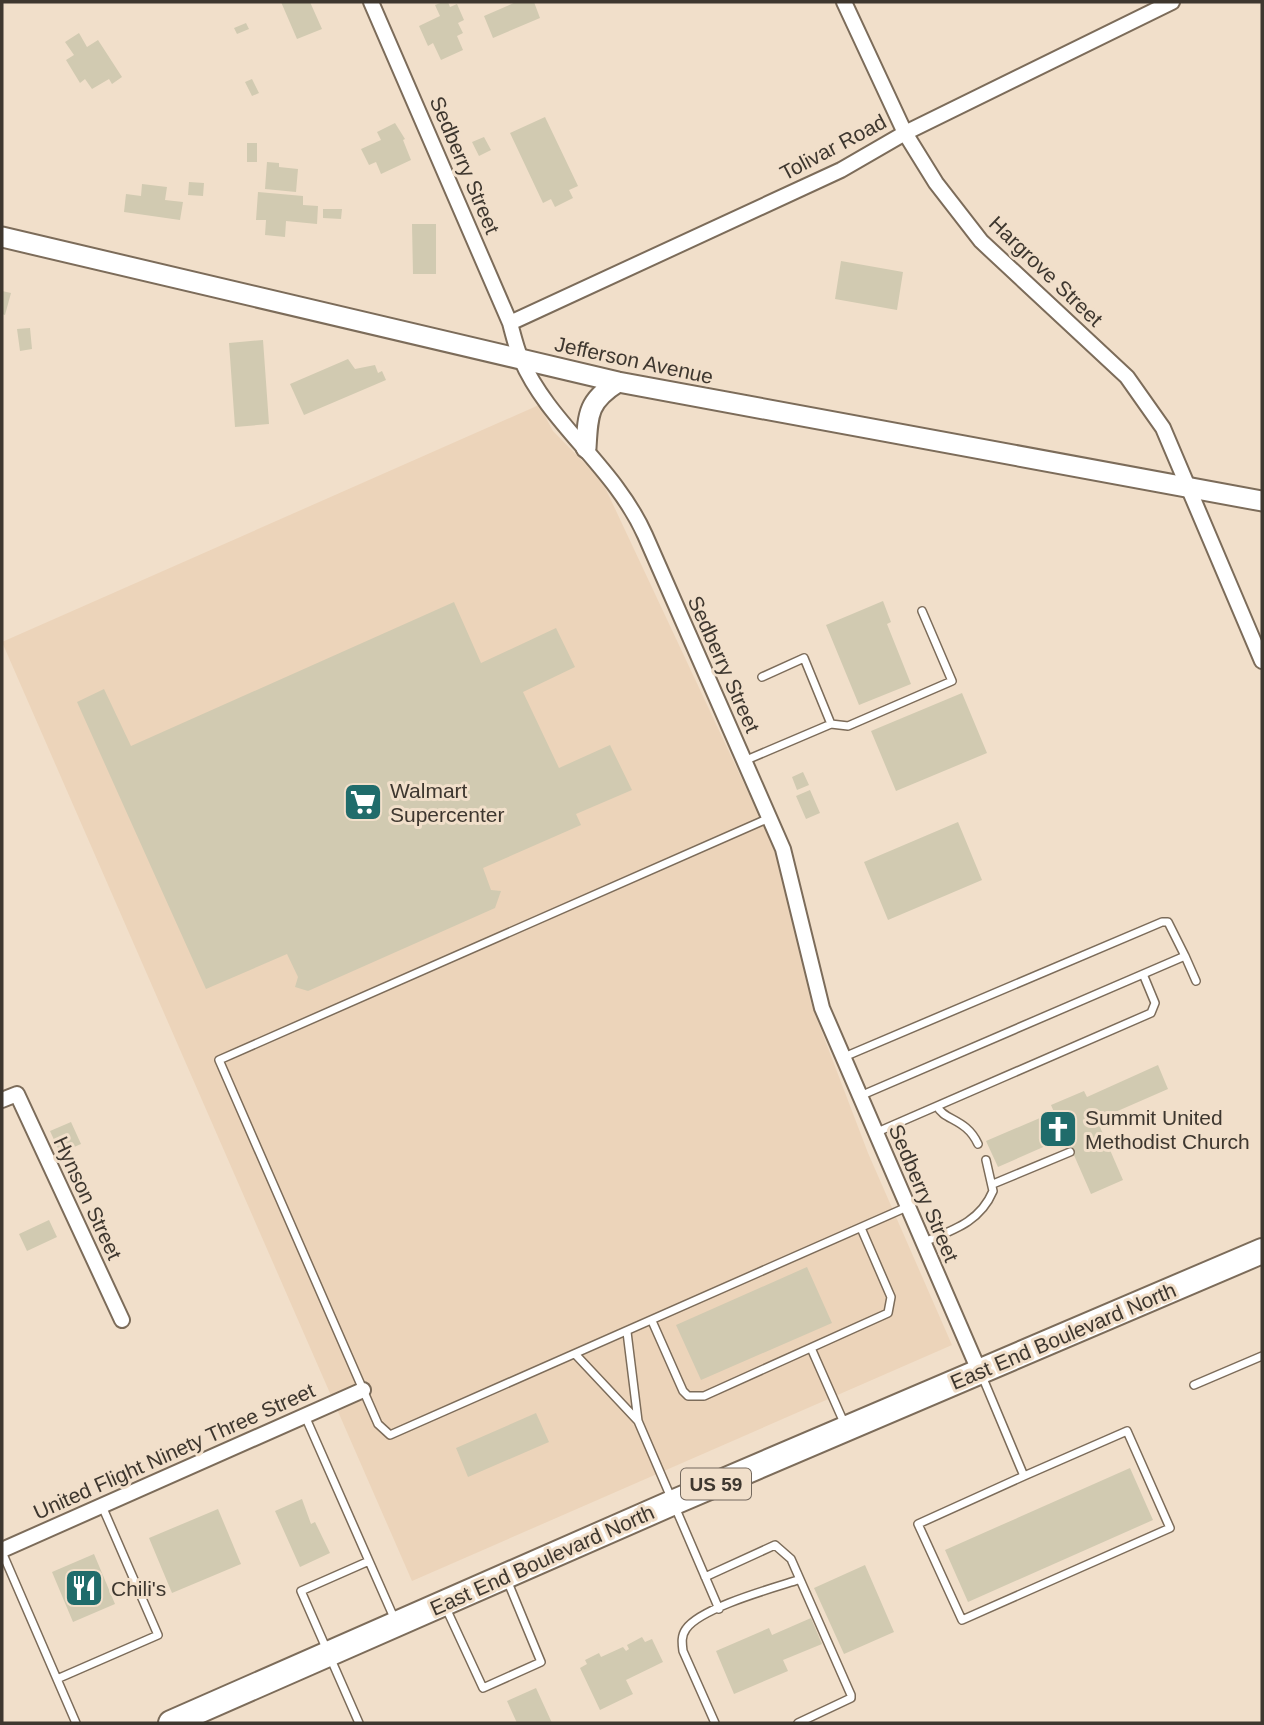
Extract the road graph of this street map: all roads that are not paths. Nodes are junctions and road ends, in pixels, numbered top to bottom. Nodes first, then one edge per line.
1 (372, 2) edge
2 (844, 2) edge
3 (1172, 2) edge
4 (905, 133) junction
5 (2, 237) edge
6 (510, 323) junction
7 (521, 360) junction
8 (618, 382) junction
9 (586, 448) junction
10 (1188, 489) junction
11 (1262, 501) edge
12 (922, 611) dead end
13 (1262, 661) edge
14 (762, 677) dead end
15 (831, 724) junction
16 (744, 761) junction
17 (769, 818) junction
18 (1185, 956) junction
19 (1143, 974) junction
20 (1196, 981) dead end
21 (844, 1057) junction
22 (860, 1097) junction
23 (2, 1100) edge
24 (937, 1106) junction
25 (876, 1133) junction
26 (978, 1144) dead end
27 (1070, 1152) dead end
28 (986, 1160) dead end
29 (993, 1184) junction
30 (907, 1207) junction
31 (861, 1228) junction
32 (922, 1243) junction
33 (1262, 1252) edge
34 (122, 1320) dead end
35 (652, 1321) junction
36 (627, 1332) junction
37 (811, 1348) junction
38 (576, 1355) junction
39 (1262, 1356) edge
40 (980, 1373) junction
41 (1194, 1385) dead end
42 (363, 1390) junction
43 (305, 1415) junction
44 (638, 1421) junction
45 (847, 1429) junction
46 (1024, 1476) junction
47 (672, 1503) junction
48 (102, 1506) junction
49 (2, 1551) edge
50 (369, 1562) junction
51 (505, 1576) junction
52 (705, 1577) junction
53 (798, 1580) junction
54 (444, 1603) junction
55 (719, 1609) junction
56 (397, 1624) junction
57 (329, 1654) junction
58 (57, 1679) junction
59 (76, 1723) edge
60 (171, 1723) edge
61 (359, 1723) edge
62 (715, 1723) edge
63 (798, 1723) edge

1 - 6 street, Sedberry Street
2 - 4 street, Hargrove Street
3 - 4 street, Tolivar Road
4 - 6 street, Tolivar Road
4 - 10 street, Hargrove Street
5 - 7 street, Jefferson Avenue
6 - 7 street, Sedberry Street
7 - 8 street, Jefferson Avenue
7 - 9 street, Sedberry Street
8 - 9 street
8 - 10 street, Jefferson Avenue
9 - 16 street, Sedberry Street
10 - 11 street, Jefferson Avenue
10 - 13 street, Hargrove Street
12 - 15 lane
14 - 15 lane
15 - 16 lane
16 - 17 street, Sedberry Street
17 - 21 street, Sedberry Street
17 - 42 lane
18 - 19 lane
18 - 20 lane
18 - 21 lane
19 - 22 lane
19 - 24 lane
21 - 22 street, Sedberry Street
22 - 25 street, Sedberry Street
23 - 34 street, Hynson Street
24 - 25 lane
24 - 26 lane
25 - 30 street, Sedberry Street
27 - 29 lane
28 - 29 lane
29 - 32 lane
30 - 31 lane
30 - 32 street, Sedberry Street
31 - 35 lane
31 - 37 lane
32 - 40 street, Sedberry Street
33 - 40 highway, East End Boulevard North / US 59
35 - 36 lane
35 - 37 lane
36 - 38 lane
36 - 44 lane
37 - 45 lane
38 - 42 lane
38 - 44 lane
39 - 41 lane
40 - 45 highway, East End Boulevard North / US 59
40 - 46 lane
42 - 43 street, United Flight Ninety Three Street
43 - 48 street, United Flight Ninety Three Street
43 - 50 lane
44 - 47 lane
45 - 47 highway, East End Boulevard North / US 59
46 - 46 lane
47 - 51 highway, East End Boulevard North / US 59
47 - 52 lane
48 - 49 street, United Flight Ninety Three Street
48 - 58 lane
49 - 58 lane
50 - 56 lane
50 - 57 lane
51 - 54 highway, East End Boulevard North / US 59
51 - 54 lane
52 - 53 lane
52 - 55 lane
53 - 55 lane
53 - 63 lane
54 - 56 highway, East End Boulevard North / US 59
55 - 62 lane
56 - 57 highway, East End Boulevard North / US 59
57 - 60 highway, East End Boulevard North / US 59
57 - 61 lane
58 - 59 lane

